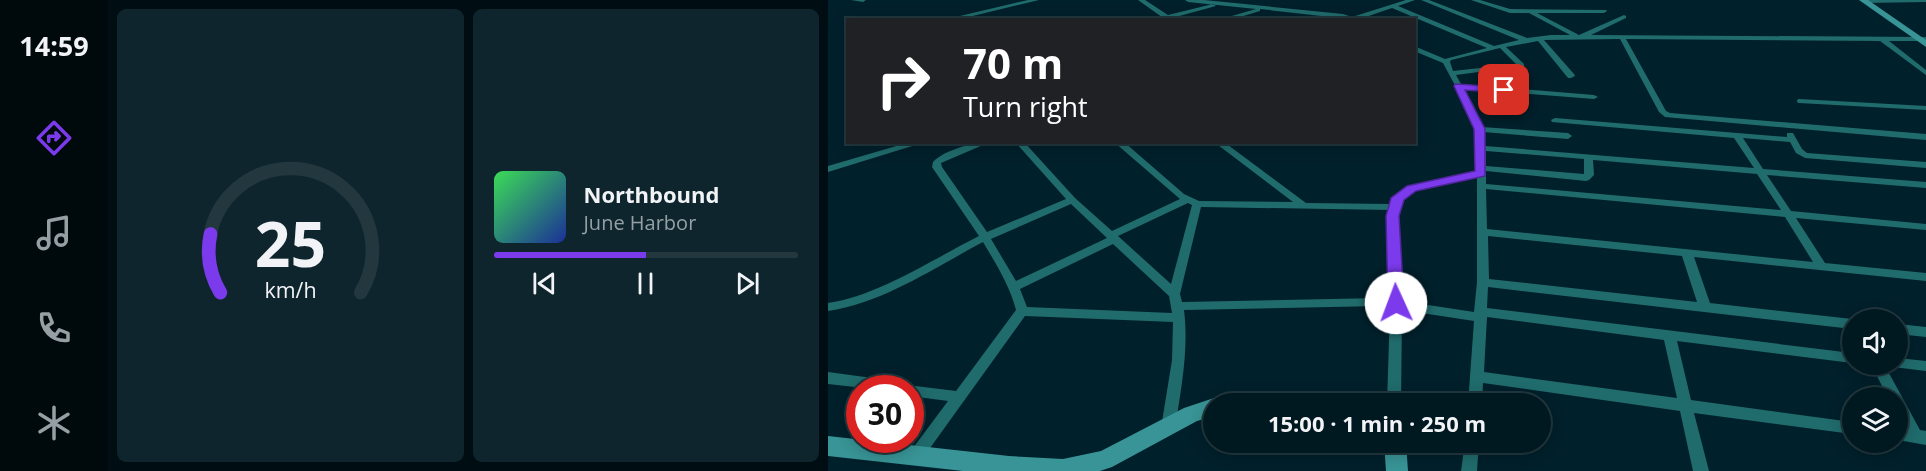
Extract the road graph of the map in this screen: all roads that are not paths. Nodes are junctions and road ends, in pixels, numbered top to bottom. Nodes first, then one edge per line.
1 (855, 0) edge
2 (863, 0) edge
3 (1036, 0) edge
4 (1142, 0) edge
5 (1188, 0) edge
6 (1412, 0) edge
7 (1424, 0) edge
8 (1474, 0) edge
9 (1864, 0) edge
10 (1926, 0) edge
11 (1221, 4) junction
12 (1392, 6) junction
13 (1265, 8) junction
14 (1529, 11) junction
15 (1604, 11) dead end
16 (1319, 13) junction
17 (1624, 17) dead end
18 (955, 18) edge
19 (1169, 18) edge
20 (1228, 18) edge
21 (1303, 18) edge
22 (1347, 18) edge
23 (1356, 18) edge
24 (1580, 37) junction
25 (1622, 37) junction
26 (1539, 38) junction
27 (1881, 38) junction
28 (1526, 40) junction
29 (1924, 40) edge
30 (1497, 47) junction
31 (1416, 49) edge
32 (1446, 62) junction
33 (1451, 73) junction
34 (1926, 74) edge
35 (1570, 76) dead end
36 (1459, 86) junction
37 (1594, 97) dead end
38 (1799, 101) dead end
39 (1926, 108) edge
40 (1555, 120) dead end
41 (1784, 124) junction
42 (1480, 129) junction
43 (1737, 135) junction
44 (1568, 136) dead end
45 (1926, 137) edge
46 (1793, 140) junction
47 (914, 144) edge
48 (980, 144) edge
49 (1021, 144) edge
50 (1120, 144) edge
51 (1221, 144) edge
52 (1482, 148) junction
53 (1588, 157) junction
54 (1926, 165) edge
55 (828, 169) edge
56 (1481, 171) junction
57 (1761, 171) junction
58 (1926, 185) edge
59 (1482, 186) junction
60 (1072, 200) junction
61 (1192, 202) junction
62 (1304, 206) junction
63 (1395, 207) junction
64 (1790, 215) junction
65 (1926, 227) edge
66 (1482, 232) junction
67 (1113, 237) junction
68 (985, 238) junction
69 (1687, 254) junction
70 (1822, 267) junction
71 (1926, 277) edge
72 (1483, 282) junction
73 (1013, 287) junction
74 (1396, 303) junction
75 (1177, 306) junction
76 (1706, 307) junction
77 (829, 308) edge
78 (1022, 311) junction
79 (1480, 315) junction
80 (1842, 323) edge
81 (1908, 330) edge
82 (1926, 332) edge
83 (1669, 335) junction
84 (1842, 357) edge
85 (1908, 364) edge
86 (1926, 366) edge
87 (1478, 377) junction
88 (828, 378) edge
89 (846, 380) edge
90 (924, 392) edge
91 (1394, 393) edge
92 (1476, 393) edge
93 (960, 397) junction
94 (1686, 405) junction
95 (1203, 410) edge
96 (1908, 418) edge
97 (1842, 427) edge
98 (1168, 428) junction
99 (1921, 437) edge
100 (828, 447) edge
101 (1396, 453) edge
102 (1471, 453) edge
103 (915, 457) junction
104 (1397, 471) edge
105 (1469, 471) edge
106 (1701, 471) edge

1 - 2 street
3 - 18 street
4 - 19 street
5 - 11 street
6 - 12 street
7 - 28 street
8 - 14 street
9 - 10 street
9 - 29 street
11 - 13 street
11 - 19 street
12 - 23 street
12 - 30 street
13 - 16 street
13 - 20 street
14 - 15 street
14 - 24 street
16 - 21 street
16 - 22 street
17 - 24 street
24 - 25 street
24 - 26 street
25 - 27 street
25 - 41 street
26 - 28 street
26 - 35 street
27 - 29 street
27 - 34 street
28 - 30 street
30 - 32 street
30 - 33 street
31 - 32 street
32 - 33 street
33 - 36 street
36 - 37 street
36 - 42 street
38 - 39 lane
40 - 43 street
41 - 45 street
41 - 46 street
42 - 44 street
42 - 52 street
43 - 46 street
43 - 57 street
46 - 54 street
47 - 55 street
48 - 68 street
49 - 60 street
50 - 61 street
51 - 62 street
52 - 53 street
52 - 56 street
53 - 56 street
53 - 57 street
56 - 59 street
56 - 63 street
57 - 58 street
57 - 64 street
59 - 64 street
59 - 66 street
60 - 67 street
60 - 68 street
61 - 62 street
61 - 67 street
61 - 75 street
62 - 63 street
63 - 74 street
64 - 65 street
64 - 70 street
66 - 69 street
66 - 72 street
67 - 73 street
67 - 75 street
68 - 73 street
68 - 77 street
69 - 70 street
69 - 76 street
70 - 71 street
72 - 76 street
72 - 79 street
73 - 78 street
74 - 75 street
74 - 79 street
74 - 91 street
75 - 78 street
75 - 98 street
76 - 80 street
78 - 93 street
79 - 83 street
79 - 87 street
81 - 82 street
83 - 84 street
83 - 94 street
85 - 86 street
87 - 92 street
87 - 94 street
88 - 89 street
90 - 93 street
93 - 103 street
94 - 97 street
94 - 106 street
95 - 98 street
96 - 99 street
98 - 103 street
100 - 103 street
101 - 104 street
102 - 105 street

